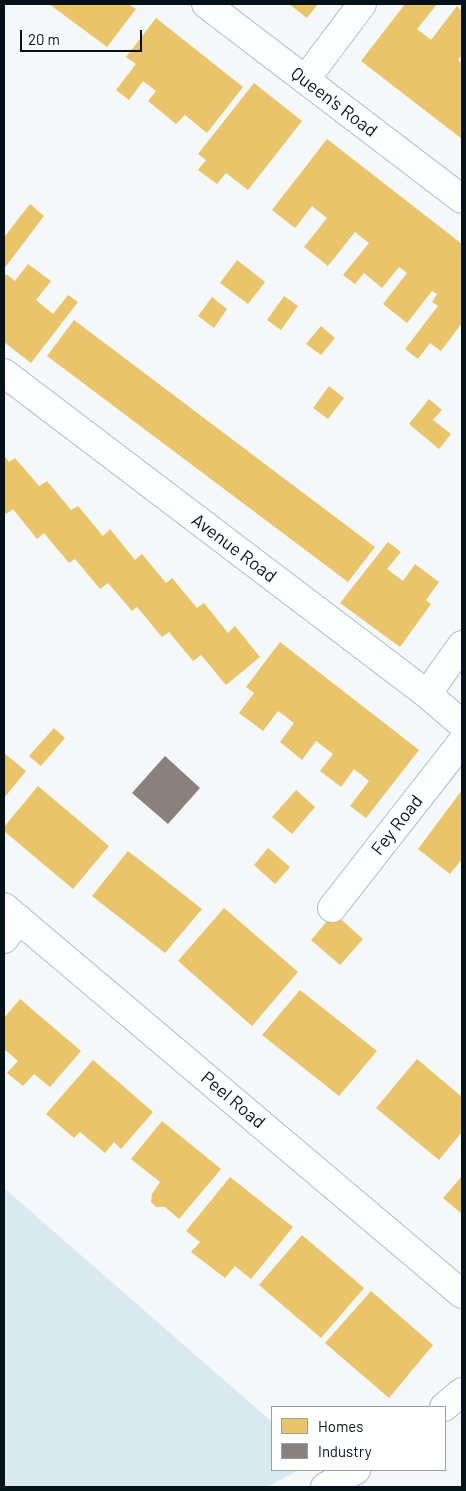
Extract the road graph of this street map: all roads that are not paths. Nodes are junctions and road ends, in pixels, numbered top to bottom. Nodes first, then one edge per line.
1 (206, 4) edge
2 (362, 4) edge
3 (305, 80) junction
4 (462, 199) edge
5 (4, 373) edge
6 (462, 645) edge
7 (427, 694) junction
8 (462, 724) edge
9 (462, 742) edge
10 (332, 908) dead end
11 (9, 921) edge
12 (462, 1294) edge
13 (462, 1392) edge
14 (445, 1406) edge
15 (354, 1471) edge
16 (325, 1487) edge

1 - 3 street, Queen's Road
2 - 3 street
3 - 4 street, Queen's Road
5 - 7 street, Avenue Road
6 - 7 street
7 - 8 street, Avenue Road
9 - 10 street, Fey Road
11 - 12 street, Peel Road
13 - 14 street
15 - 16 street

